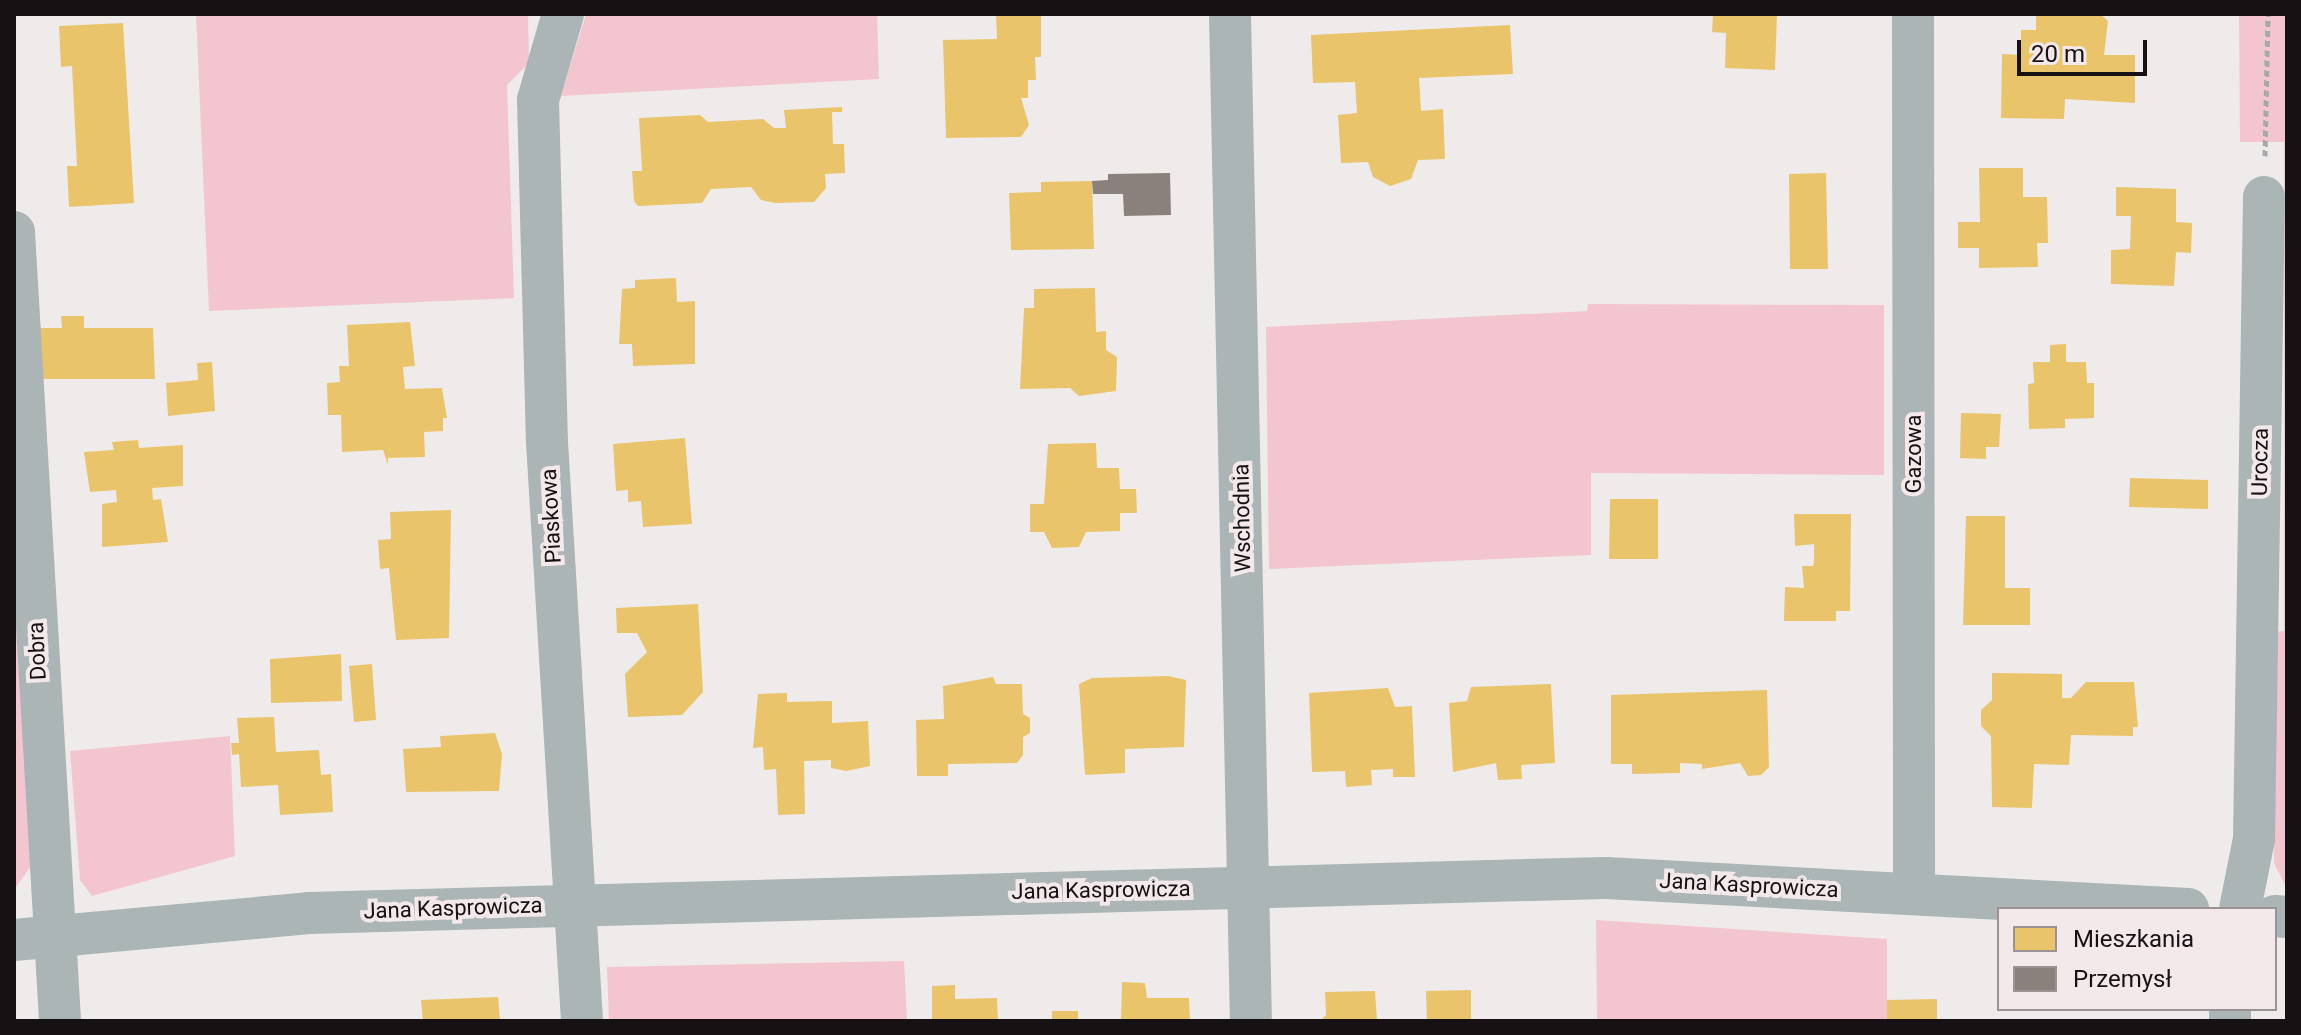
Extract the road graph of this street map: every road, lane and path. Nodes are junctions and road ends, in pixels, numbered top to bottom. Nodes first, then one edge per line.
1 (563, 14) edge
2 (1230, 14) edge
3 (1913, 14) edge
4 (2268, 14) edge
5 (2264, 197) joint
6 (14, 232) edge
7 (1251, 886) junction
8 (1914, 893) junction
9 (576, 903) junction
10 (2154, 907) edge
11 (2240, 907) edge
12 (33, 937) edge
13 (60, 1021) edge
14 (582, 1021) edge
15 (1251, 1021) edge

1 - 9 street, Piaskowa
2 - 7 street, Wschodnia
3 - 8 street, Gazowa
4 - 5 path
5 - 11 street, Urocza
6 - 12 street, Dobra
7 - 8 street, Jana Kasprowicza
7 - 9 street, Jana Kasprowicza
7 - 15 street, Wschodnia
8 - 10 street, Jana Kasprowicza
9 - 12 street, Jana Kasprowicza
9 - 14 street, Piaskowa
12 - 13 street, Dobra

